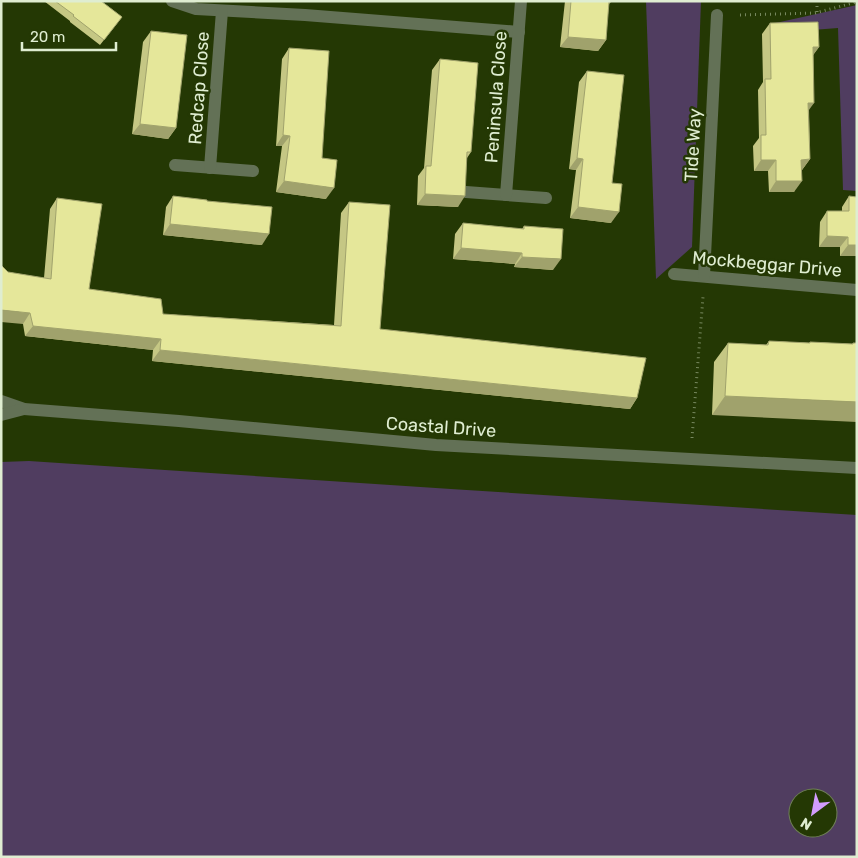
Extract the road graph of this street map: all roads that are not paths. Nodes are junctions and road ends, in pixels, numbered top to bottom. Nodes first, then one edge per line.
1 (172, 1) edge
2 (521, 1) edge
3 (222, 11) junction
4 (717, 16) road end
5 (519, 32) junction
6 (175, 165) dead end
7 (210, 168) junction
8 (253, 171) dead end
9 (466, 192) edge
10 (506, 195) junction
11 (546, 198) dead end
12 (674, 274) dead end
13 (704, 276) junction
14 (857, 290) edge
15 (1, 401) edge
16 (24, 409) junction
17 (1, 415) edge
18 (857, 468) edge

1 - 3 street
2 - 5 street, Peninsula Close
3 - 5 street
3 - 7 street, Redcap Close
4 - 13 street, Tide Way
5 - 10 street, Peninsula Close
6 - 7 street, Redcap Close
7 - 8 street, Redcap Close
9 - 10 street
10 - 11 street
12 - 13 street, Mockbeggar Drive
13 - 14 street, Mockbeggar Drive
15 - 16 street, Coastal Drive
16 - 17 street, Coastal Drive
16 - 18 street, Coastal Drive

